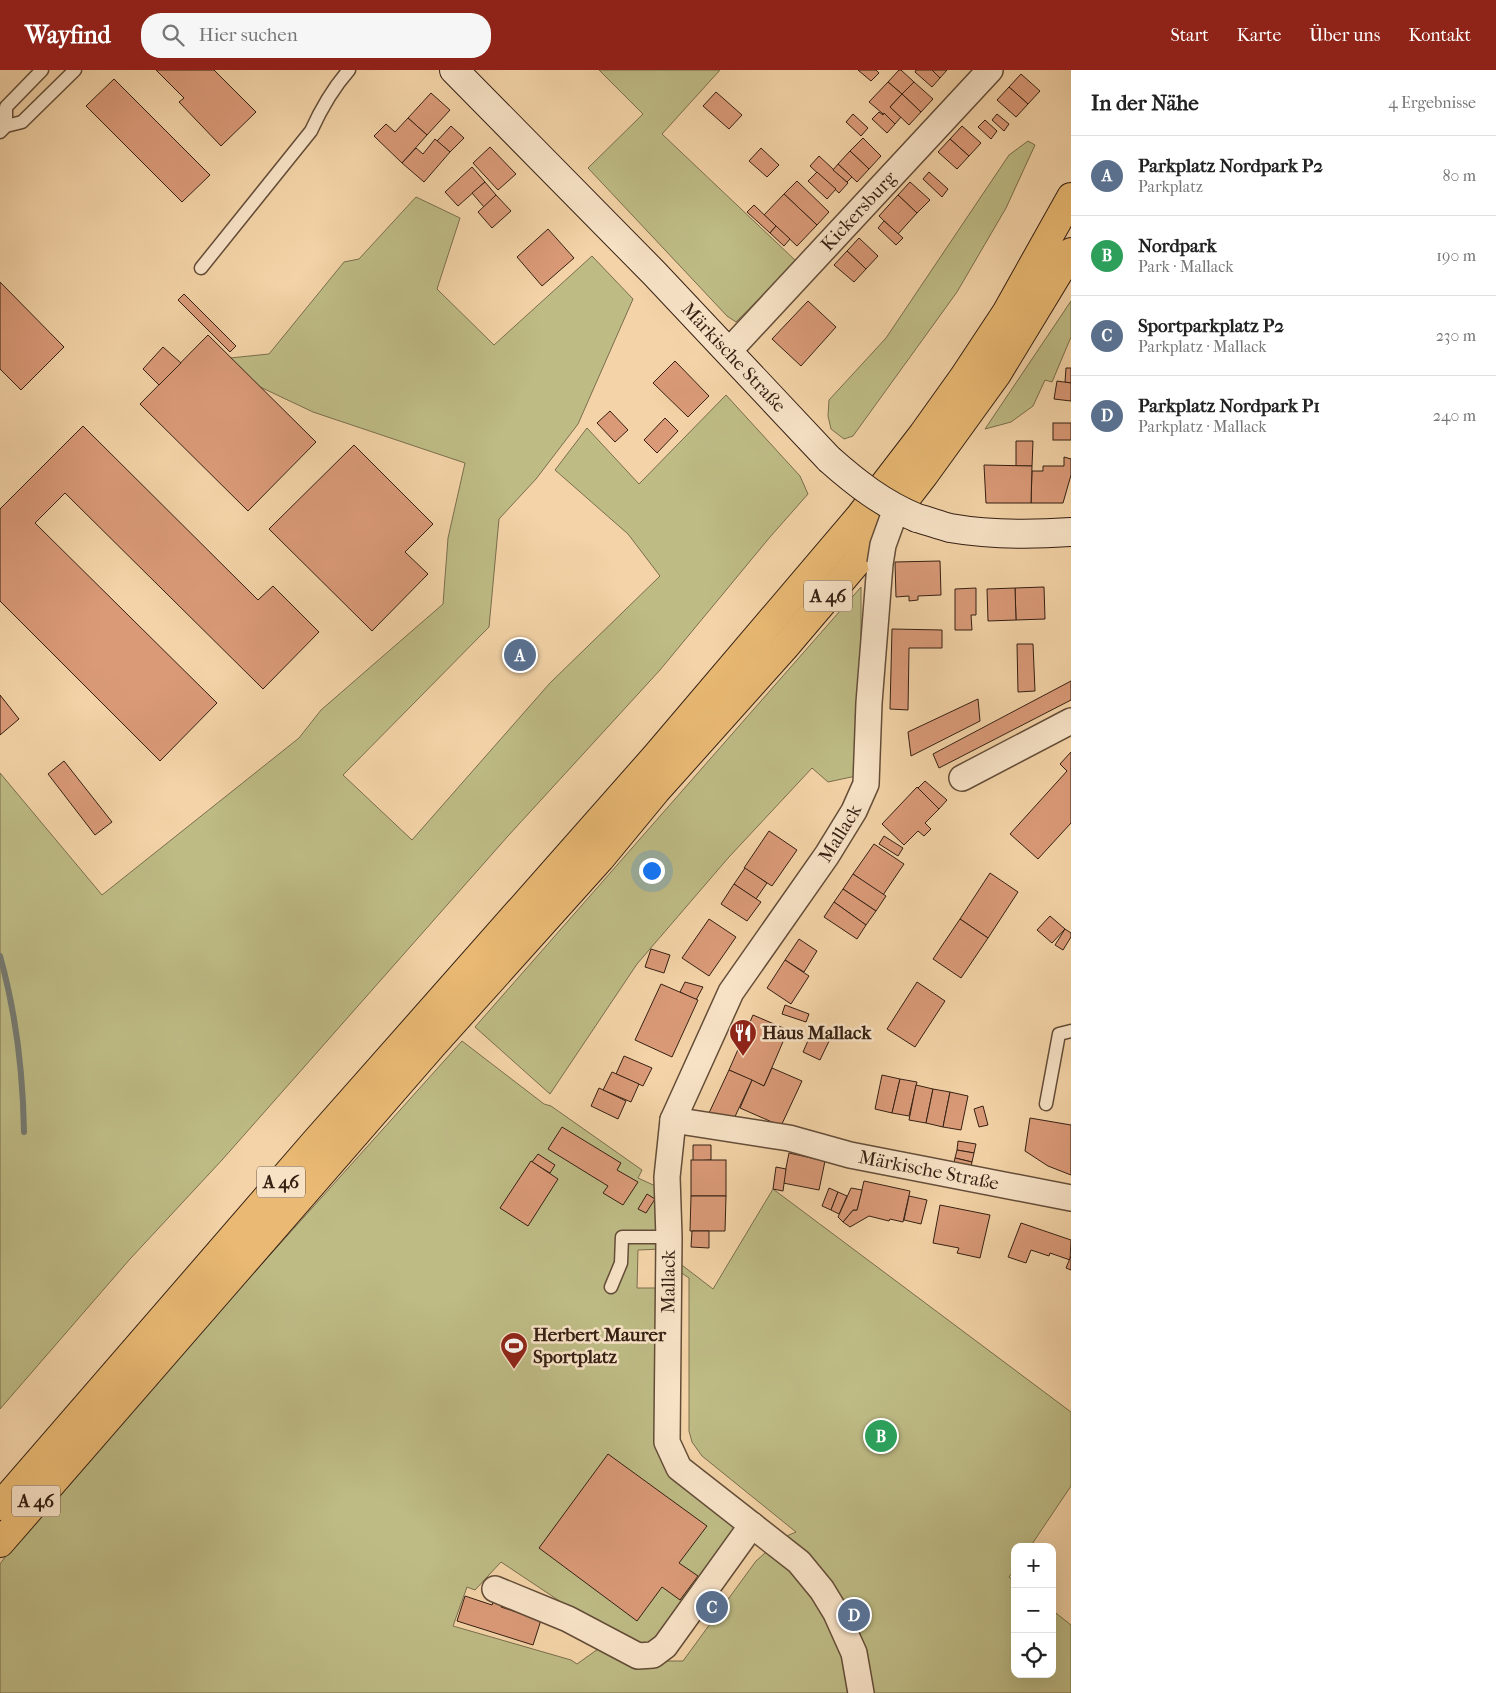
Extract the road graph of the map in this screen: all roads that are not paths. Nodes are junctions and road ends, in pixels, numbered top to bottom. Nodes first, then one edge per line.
1 (42, 70) edge
2 (75, 70) edge
3 (350, 70) edge
4 (454, 70) edge
5 (990, 70) edge
6 (3, 129) edge
7 (1071, 197) edge
8 (1071, 232) edge
9 (1071, 252) edge
10 (201, 268) dead end
11 (1032, 315) junction
12 (728, 352) junction
13 (907, 514) junction
14 (1070, 527) edge
15 (1071, 721) edge
16 (962, 778) dead end
17 (1071, 1032) edge
18 (1046, 1104) dead end
19 (673, 1120) junction
20 (1071, 1198) edge
21 (669, 1237) junction
22 (611, 1287) dead end
23 (0, 1506) edge
24 (752, 1525) junction
25 (0, 1543) edge
26 (495, 1589) dead end
27 (860, 1693) edge

1 - 6 lane
2 - 6 lane
3 - 10 lane
4 - 12 main road, Märkische Straße
5 - 12 street, Kickersburg
7 - 23 highway, A 46
8 - 11 highway, A 46
9 - 11 highway
11 - 25 highway, A 46
12 - 13 main road, Märkische Straße, bridge
13 - 14 main road, Märkische Straße
13 - 19 street, Mallack, bridge
15 - 16 street
17 - 18 lane
19 - 20 street, Märkische Straße
19 - 21 street, Mallack
21 - 22 lane
21 - 24 street, Mallack
24 - 26 street
24 - 27 street, Mallack

